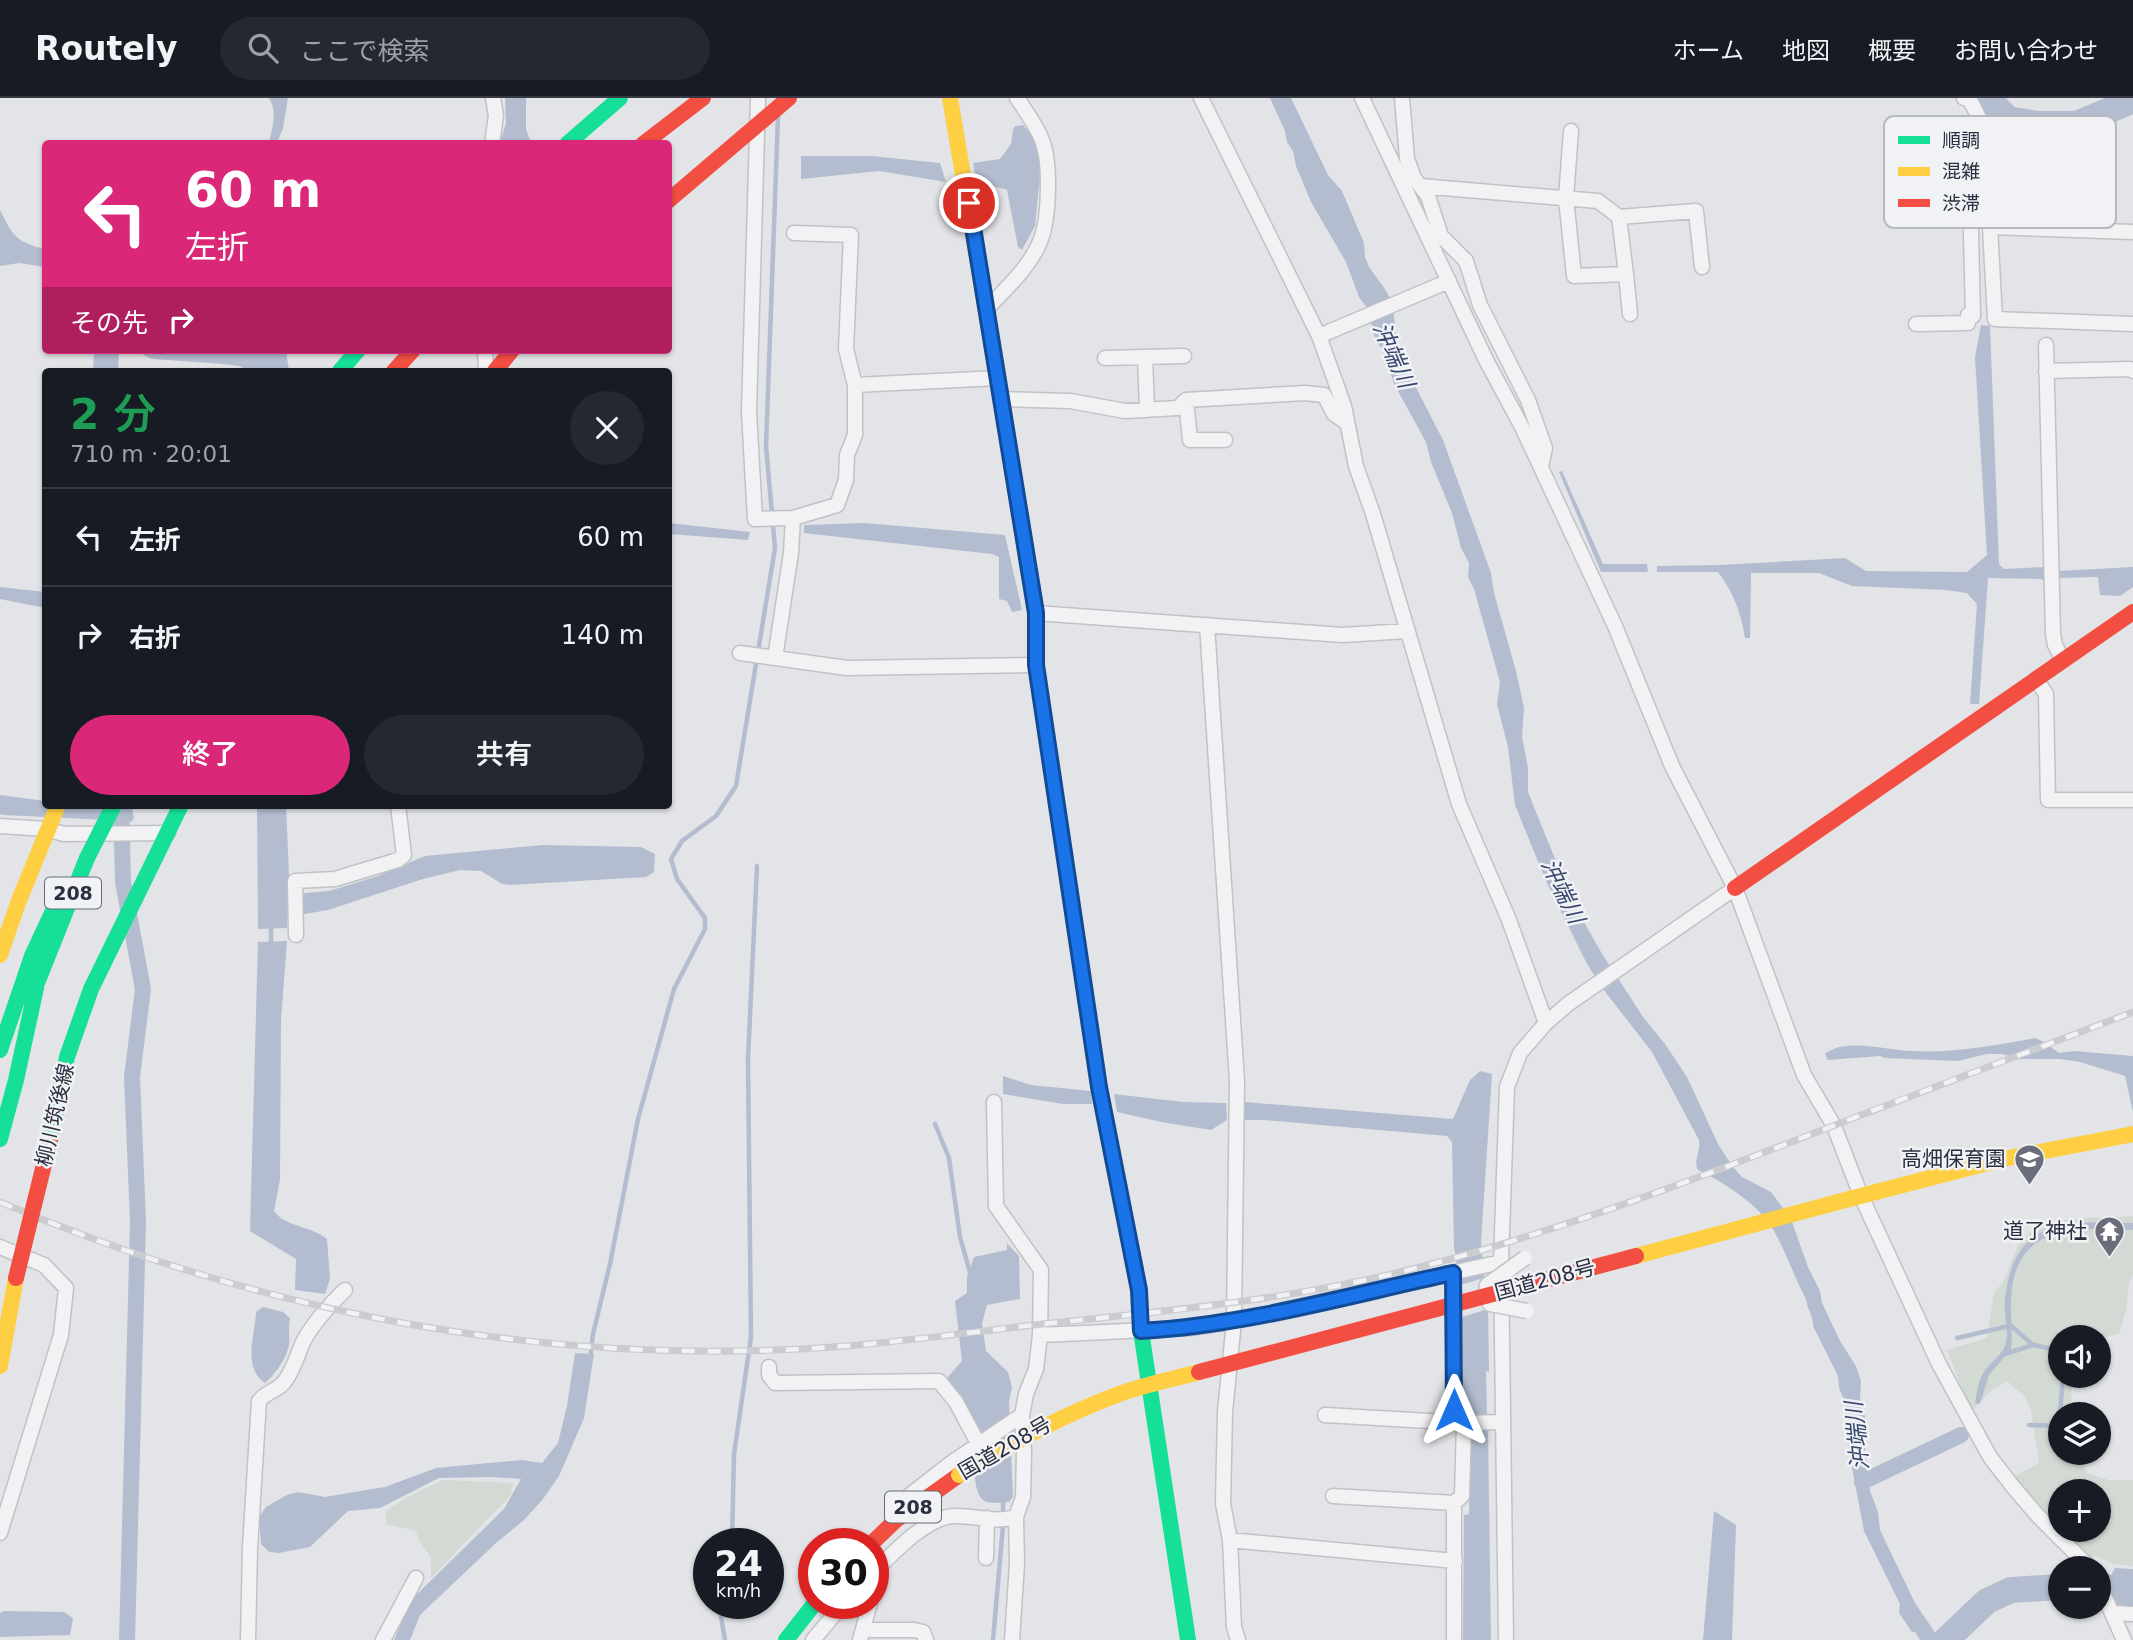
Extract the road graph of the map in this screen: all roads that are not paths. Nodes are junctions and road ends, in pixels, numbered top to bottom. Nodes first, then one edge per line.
1 (493, 98) edge
2 (620, 98) edge
3 (689, 98) edge
4 (703, 98) edge
5 (758, 98) edge
6 (789, 98) edge
7 (950, 98) edge
8 (1017, 98) edge
9 (1201, 98) edge
10 (1362, 98) edge
11 (1402, 98) edge
12 (1964, 98) edge
13 (1978, 116) edge
14 (758, 125) junction
15 (1572, 131) dead end
16 (493, 140) edge
17 (572, 140) edge
18 (635, 140) edge
19 (648, 140) edge
20 (1420, 186) junction
21 (672, 198) edge
22 (1566, 198) junction
23 (1619, 217) junction
24 (1971, 228) edge
25 (1990, 228) edge
26 (2019, 228) edge
27 (2133, 232) edge
28 (794, 233) dead end
29 (1702, 267) dead end
30 (1626, 274) junction
31 (1444, 284) junction
32 (987, 309) junction
33 (1630, 314) dead end
34 (1916, 324) dead end
35 (2133, 324) edge
36 (1324, 333) junction
37 (2046, 345) dead end
38 (355, 354) edge
39 (409, 354) edge
40 (419, 354) edge
41 (509, 354) edge
42 (1184, 356) dead end
43 (1145, 357) junction
44 (1105, 358) dead end
45 (343, 368) edge
46 (397, 368) edge
47 (407, 368) edge
48 (497, 368) edge
49 (2046, 371) junction
50 (2133, 371) edge
51 (998, 378) junction
52 (855, 385) junction
53 (1001, 399) junction
54 (1186, 400) junction
55 (1147, 410) junction
56 (1347, 423) junction
57 (1226, 440) dead end
58 (1541, 467) junction
59 (788, 518) junction
60 (2133, 612) edge
61 (1036, 613) junction
62 (1207, 625) junction
63 (1407, 631) junction
64 (744, 654) dead end
65 (772, 658) junction
66 (2063, 660) junction
67 (1036, 665) junction
68 (2036, 678) junction
69 (2133, 800) edge
70 (56, 809) edge
71 (102, 809) edge
72 (112, 809) edge
73 (179, 809) edge
74 (398, 809) edge
75 (0, 826) edge
76 (46, 829) junction
77 (168, 832) junction
78 (79, 854) junction
79 (1731, 892) junction
80 (296, 935) dead end
81 (0, 955) edge
82 (37, 983) junction
83 (1546, 1023) junction
84 (0, 1050) edge
85 (0, 1068) edge
86 (0, 1097) edge
87 (994, 1102) dead end
88 (2133, 1134) edge
89 (0, 1139) edge
90 (1857, 1197) junction
91 (0, 1247) edge
92 (1525, 1258) dead end
93 (1495, 1263) junction
94 (1453, 1273) junction
95 (345, 1290) dead end
96 (1485, 1296) junction
97 (1527, 1311) dead end
98 (1234, 1321) junction
99 (1141, 1331) junction
100 (1041, 1335) junction
101 (0, 1366) edge
102 (769, 1367) dead end
103 (1325, 1415) dead end
104 (1018, 1418) junction
105 (1503, 1422) junction
106 (1464, 1423) junction
107 (974, 1448) junction
108 (1333, 1496) dead end
109 (1454, 1503) junction
110 (1016, 1517) junction
111 (988, 1518) junction
112 (905, 1521) junction
113 (888, 1528) edge
114 (889, 1529) edge
115 (0, 1533) edge
116 (1230, 1540) junction
117 (889, 1547) edge
118 (2078, 1556) edge
119 (986, 1558) dead end
120 (1455, 1561) junction
121 (416, 1578) dead end
122 (2111, 1607) edge
123 (798, 1608) edge
124 (2114, 1613) junction
125 (2133, 1614) edge
126 (802, 1619) edge
127 (831, 1619) edge
128 (861, 1635) edge
129 (248, 1640) edge
130 (383, 1640) edge
131 (772, 1640) edge
132 (786, 1640) edge
133 (813, 1640) edge
134 (926, 1640) edge
135 (1012, 1640) edge
136 (1188, 1640) edge
137 (1238, 1640) edge
138 (1454, 1640) edge
139 (1506, 1640) edge
140 (2124, 1640) edge

1 - 16 street
2 - 17 main road
3 - 18 main road
4 - 19 main road
5 - 14 street
6 - 14 main road
7 - 32 main road
8 - 32 street
9 - 36 street
10 - 31 street
11 - 20 street
12 - 13 street
14 - 21 main road
14 - 59 street
15 - 22 street
20 - 22 street
20 - 58 street
22 - 23 street
22 - 30 street
23 - 29 street
23 - 30 street
24 - 34 street
25 - 35 street
26 - 27 street
28 - 52 street
30 - 33 street
31 - 36 street
31 - 58 street
32 - 51 main road
36 - 56 street
37 - 49 street
38 - 45 main road
39 - 46 main road
40 - 47 main road
41 - 48 main road
42 - 43 street
43 - 44 street
43 - 55 street
49 - 50 street
49 - 66 street
51 - 52 street
51 - 53 main road
52 - 59 street
53 - 55 street
53 - 61 main road
54 - 55 street
54 - 56 street
54 - 57 street
56 - 63 street
58 - 79 street
59 - 65 street
60 - 66 main road
61 - 62 street
61 - 67 main road
62 - 63 street
62 - 98 street
63 - 83 street
64 - 65 street
65 - 67 street
66 - 68 main road
67 - 99 main road
68 - 69 street
68 - 79 main road
70 - 76 main road
71 - 78 main road, 208
72 - 82 main road, 208, bridge
73 - 77 main road, 柳川筑後線
74 - 80 street
75 - 76 street
76 - 77 street
76 - 81 main road
77 - 101 main road, 柳川筑後線, bridge
78 - 84 main road
78 - 85 main road, 208
79 - 83 street
79 - 90 street
82 - 86 main road, 208
82 - 89 main road
83 - 93 street
87 - 100 street
88 - 90 main road, 国道208号 / 208
90 - 96 main road, 国道208号 / 208, bridge
90 - 118 street
91 - 115 street
92 - 96 street, bridge
93 - 94 street
93 - 105 street
94 - 98 street
94 - 106 street
95 - 129 street
96 - 97 street, bridge
96 - 113 main road, 国道208号 / 208, bridge
98 - 99 street
98 - 116 street
99 - 100 street
99 - 136 main road
100 - 104 street
102 - 107 street
103 - 106 street
104 - 107 street
104 - 110 street
105 - 106 street
105 - 139 street
106 - 109 street
107 - 112 street
108 - 109 street
109 - 120 street
110 - 111 street
110 - 135 street
111 - 112 street
111 - 119 street
112 - 114 street
112 - 117 street
116 - 120 street
116 - 137 street
120 - 138 street
121 - 130 street
122 - 124 street
123 - 131 street
124 - 125 street
124 - 140 street
126 - 132 main road
127 - 133 street
128 - 134 street

